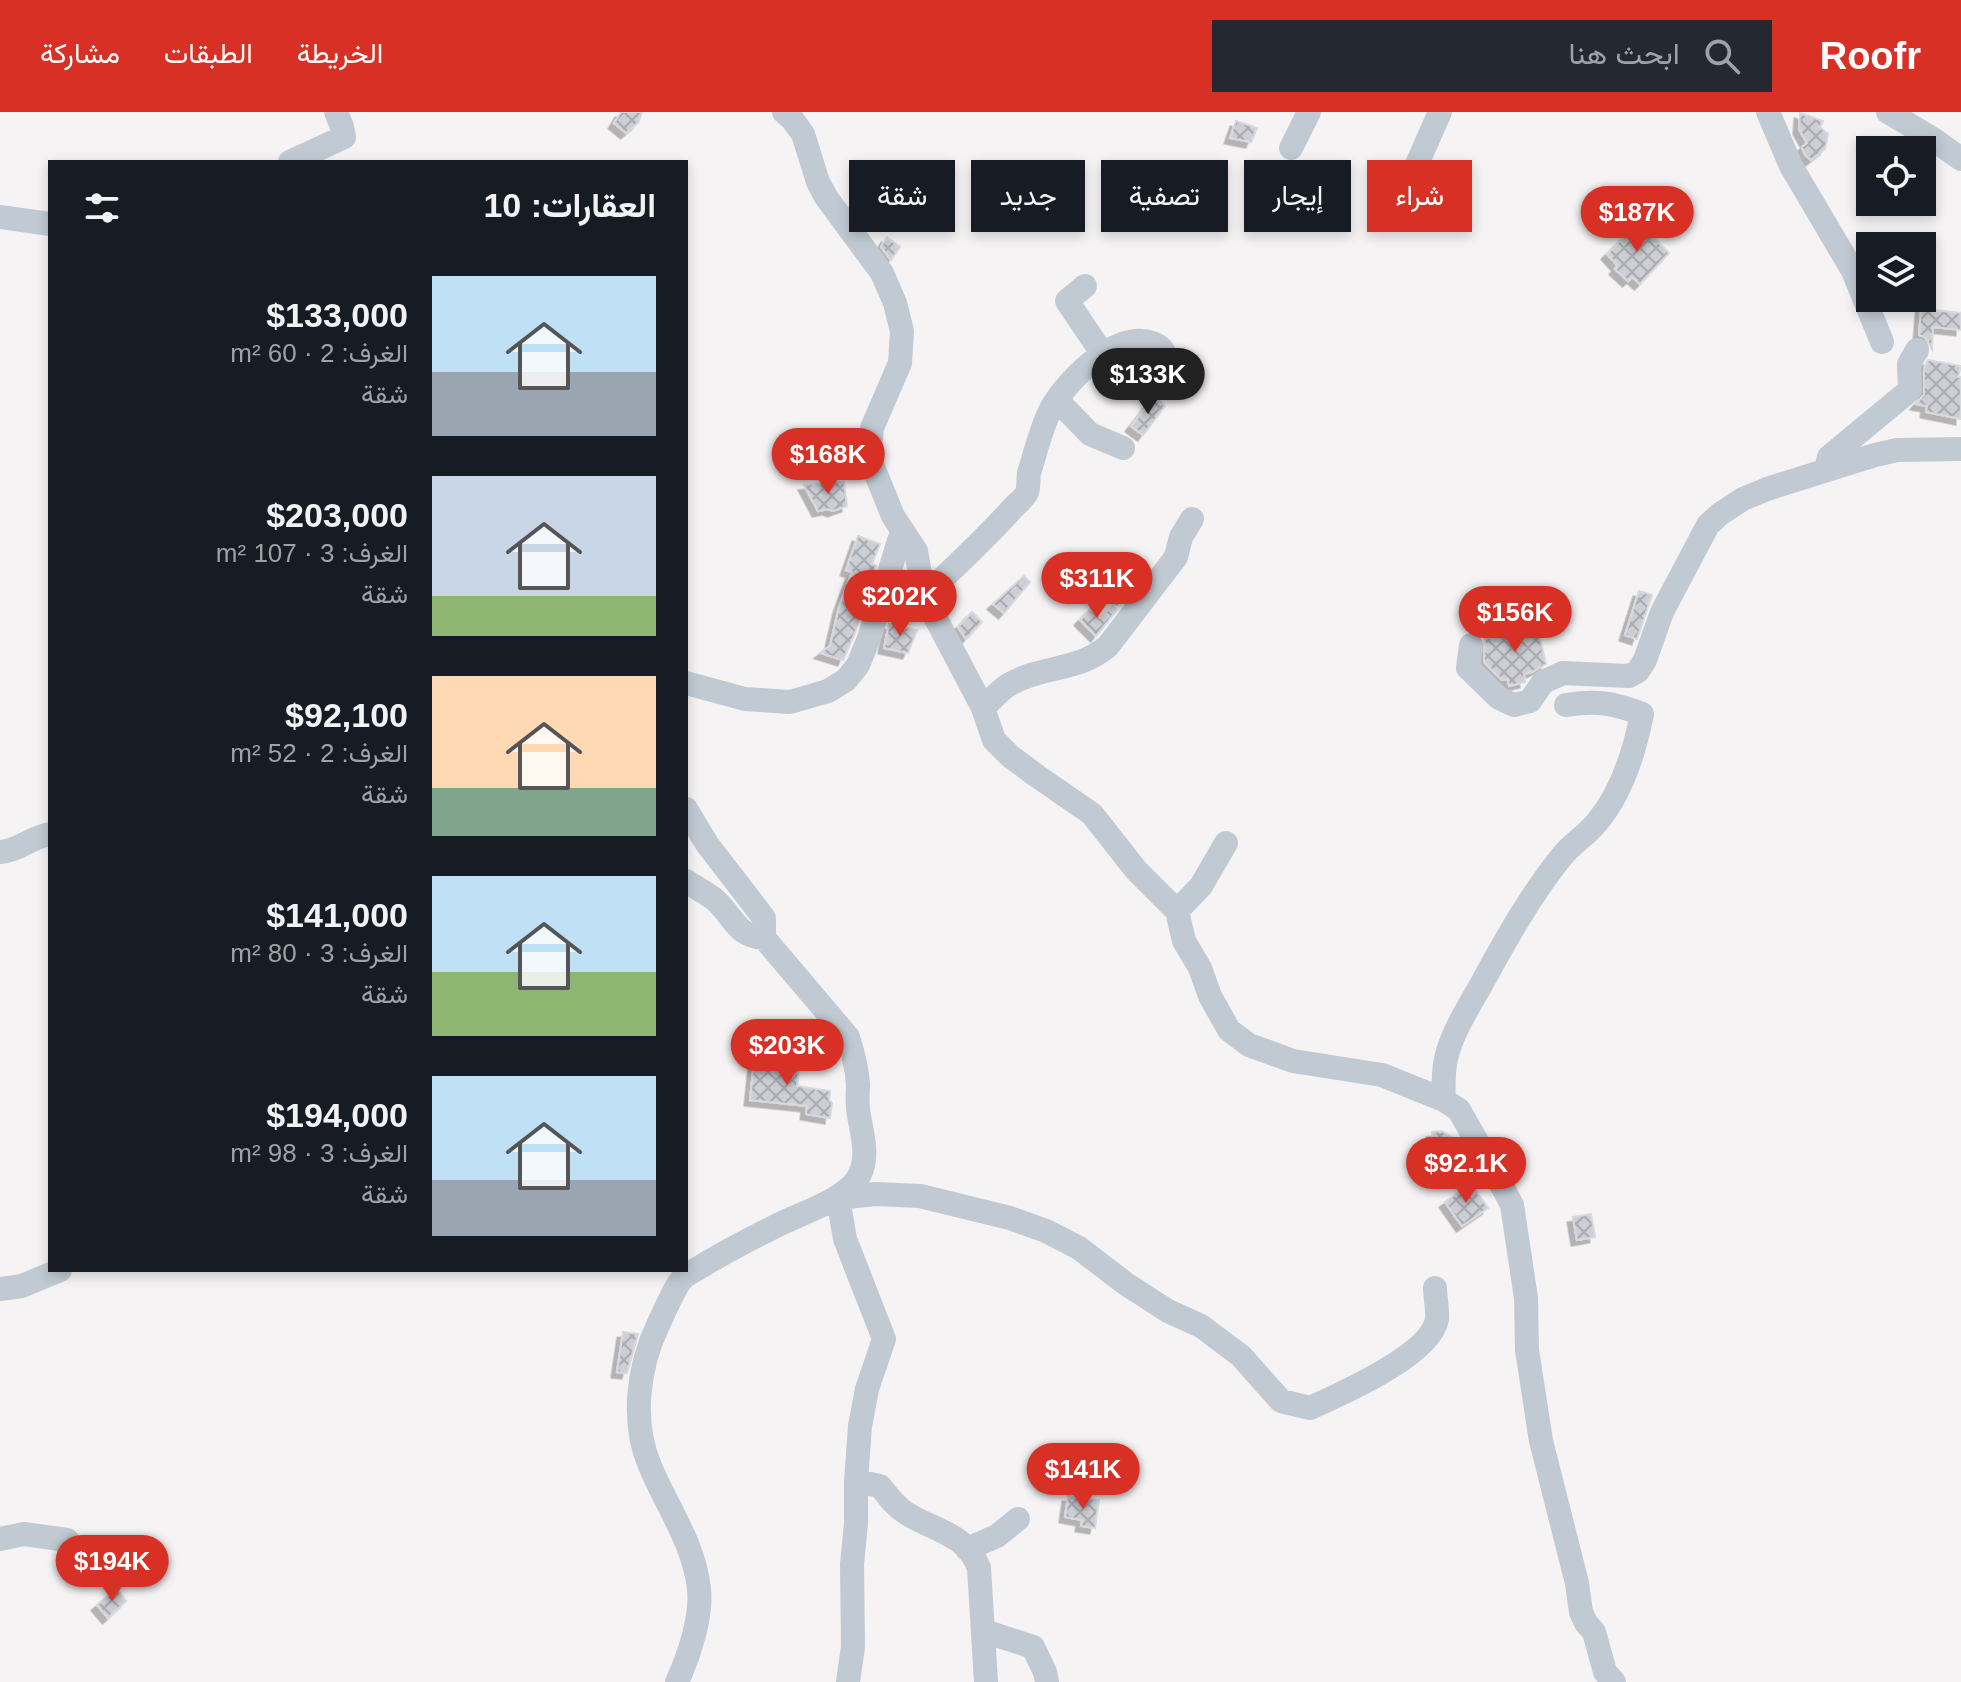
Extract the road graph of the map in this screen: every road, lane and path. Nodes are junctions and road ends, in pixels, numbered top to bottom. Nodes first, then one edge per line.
1 (336, 112) edge
2 (784, 112) edge
3 (1309, 112) edge
4 (1440, 112) edge
5 (1768, 112) edge
6 (1888, 112) edge
7 (1291, 148) dead end
8 (1961, 159) edge
9 (294, 160) edge
10 (1419, 160) edge
11 (0, 217) edge
12 (48, 224) edge
13 (1085, 286) dead end
14 (1882, 342) dead end
15 (1917, 350) dead end
16 (1102, 353) junction
17 (1167, 385) dead end
18 (1057, 400) junction
19 (1123, 448) dead end
20 (1961, 449) edge
21 (1826, 470) junction
22 (1192, 519) dead end
23 (902, 531) junction
24 (924, 596) junction
25 (1471, 645) dead end
26 (688, 684) edge
27 (1566, 705) dead end
28 (983, 708) junction
29 (688, 812) edge
30 (48, 835) edge
31 (1226, 843) dead end
32 (0, 852) edge
33 (688, 882) edge
34 (1177, 911) junction
35 (764, 938) junction
36 (1444, 1100) junction
37 (838, 1198) junction
38 (55, 1272) edge
39 (1435, 1288) dead end
40 (0, 1289) edge
41 (856, 1481) junction
42 (1018, 1519) dead end
43 (0, 1539) edge
44 (967, 1549) junction
45 (91, 1574) dead end
46 (984, 1631) junction
47 (677, 1682) edge
48 (848, 1682) edge
49 (986, 1682) edge
50 (1047, 1682) edge
51 (1614, 1682) edge

1 - 9 street
2 - 23 street
3 - 7 street
4 - 10 street
5 - 14 street
6 - 8 street
11 - 12 street
13 - 16 street
15 - 21 street
16 - 17 street
16 - 18 street
18 - 19 street
18 - 24 street
20 - 21 street
21 - 25 street
22 - 28 street
23 - 24 street
23 - 26 street
24 - 28 street
27 - 36 street
28 - 34 street
29 - 35 street
30 - 32 street
31 - 34 street
33 - 35 street
34 - 36 street
35 - 37 street
36 - 51 street
37 - 39 street
37 - 41 street
37 - 47 street
38 - 40 street
41 - 44 street
41 - 48 street
42 - 44 street
43 - 45 street
44 - 46 street
46 - 49 street
46 - 50 street

